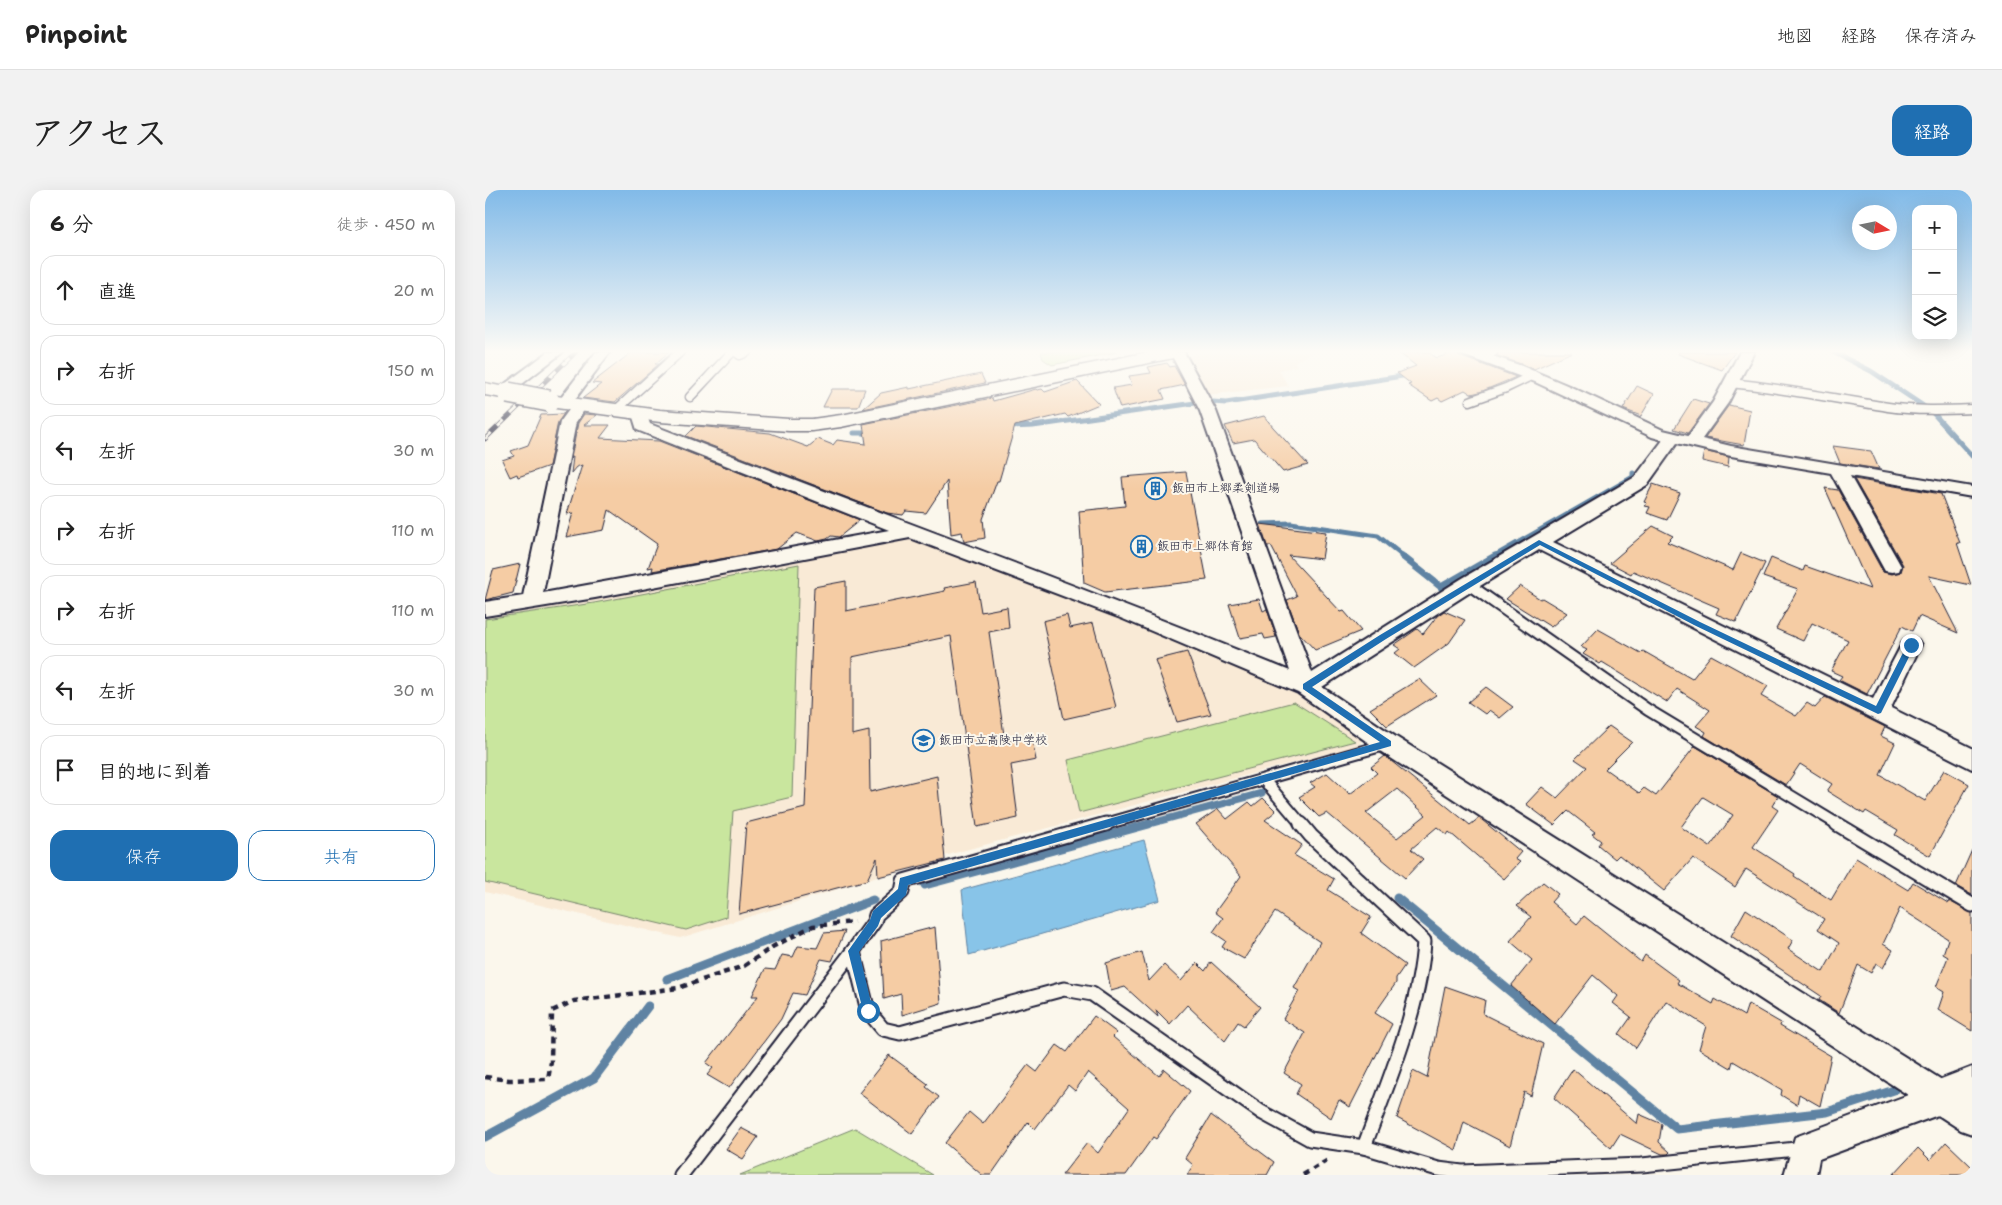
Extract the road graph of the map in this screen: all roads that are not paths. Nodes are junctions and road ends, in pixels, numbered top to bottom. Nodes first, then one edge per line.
1 (537, 398) edge
2 (569, 398) edge
3 (629, 398) edge
4 (952, 398) edge
5 (1201, 398) edge
6 (1478, 398) edge
7 (1582, 398) edge
8 (1722, 398) edge
9 (1837, 398) edge
10 (1469, 401) dead end
11 (564, 403) junction
12 (1972, 409) edge
13 (615, 411) junction
14 (640, 414) junction
15 (1673, 438) junction
16 (1691, 442) junction
17 (1837, 469) junction
18 (1969, 492) edge
19 (1972, 512) edge
20 (909, 532) junction
21 (1539, 542) junction
22 (1891, 566) dead end
23 (1468, 584) junction
24 (532, 602) junction
25 (485, 609) edge
26 (1911, 645) dead end
27 (1305, 687) junction
28 (1878, 711) junction
29 (1388, 744) junction
30 (1972, 759) edge
31 (1264, 780) junction
32 (1972, 905) edge
33 (853, 951) junction
34 (1957, 1092) edge
35 (1972, 1119) edge
36 (1364, 1147) junction
37 (1803, 1161) edge
38 (1461, 1174) edge
39 (681, 1175) edge

1 - 11 street, bridge
2 - 11 street
3 - 13 lane
4 - 14 street
5 - 27 street
6 - 10 lane
7 - 15 street
8 - 16 street
9 - 12 lane
11 - 13 street
11 - 24 street
13 - 14 street
14 - 20 street
15 - 16 street
15 - 21 street
16 - 17 street
17 - 18 street
17 - 22 street
18 - 19 street
20 - 24 street
20 - 27 street
21 - 23 street
21 - 28 street
23 - 27 street
23 - 32 lane
24 - 25 street
26 - 28 street
27 - 29 street
28 - 30 street
29 - 31 lane
29 - 34 street
31 - 33 lane
31 - 36 lane
33 - 36 lane
33 - 39 lane
34 - 35 street
34 - 37 street
36 - 38 lane
37 - 38 lane

